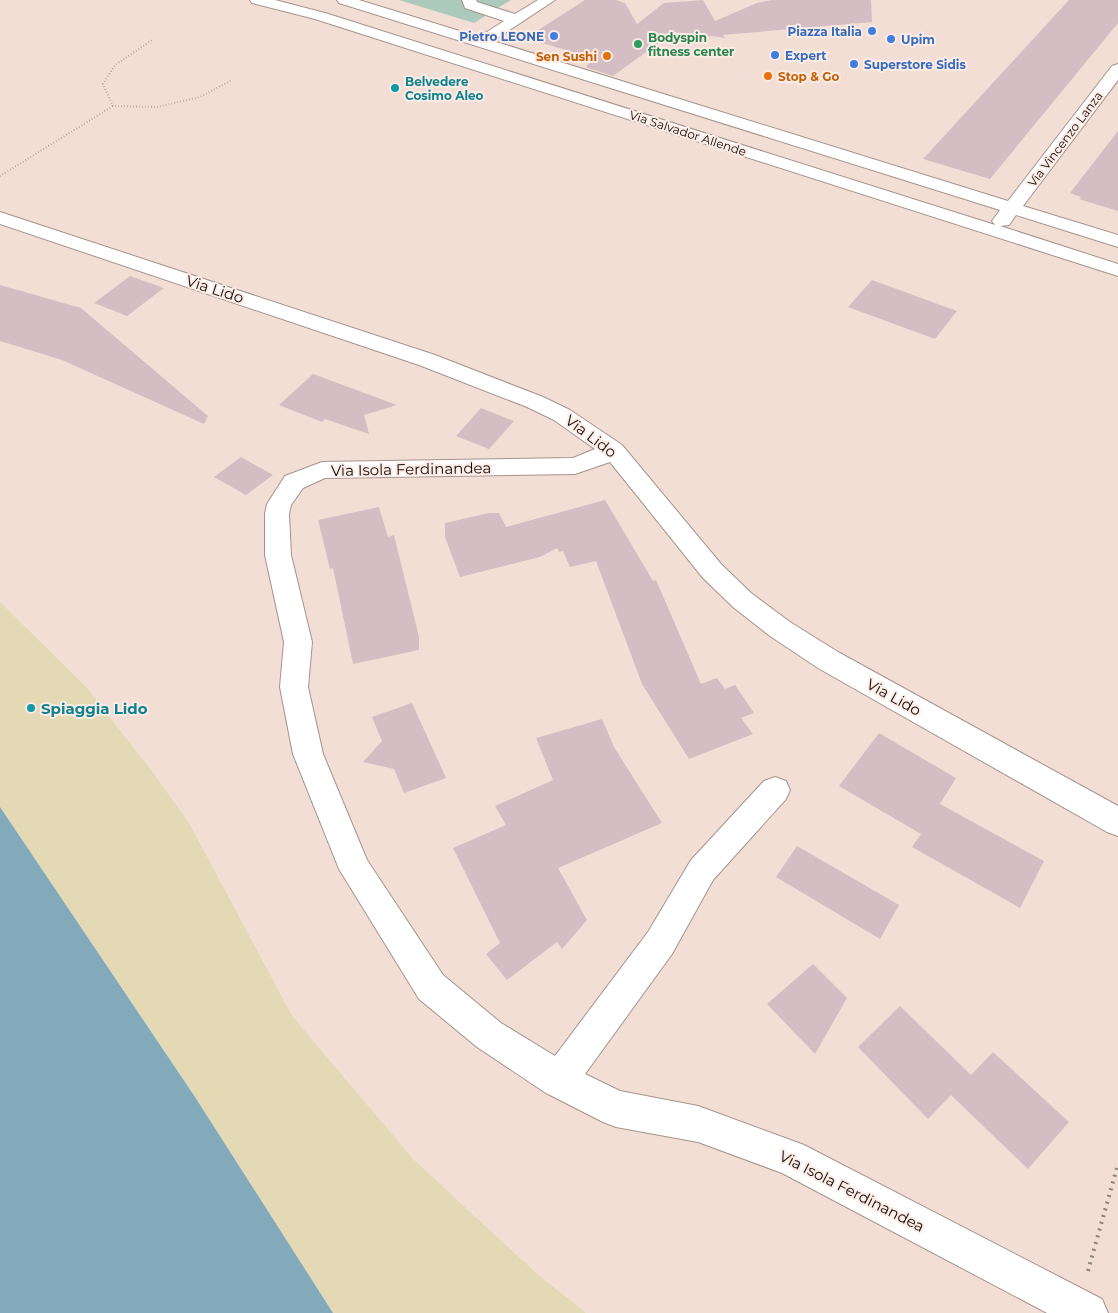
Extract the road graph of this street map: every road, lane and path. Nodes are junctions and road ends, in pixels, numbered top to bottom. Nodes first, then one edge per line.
1 (258, 0) edge
2 (344, 0) edge
3 (469, 0) edge
4 (548, 0) edge
5 (517, 20) junction
6 (152, 40) dead end
7 (480, 43) junction
8 (1115, 79) edge
9 (232, 80) dead end
10 (112, 106) junction
11 (0, 176) edge
12 (1012, 208) junction
13 (0, 218) edge
14 (995, 230) junction
15 (1118, 241) edge
16 (1118, 270) edge
17 (614, 451) junction
18 (775, 790) dead end
19 (1118, 822) edge
20 (558, 1080) junction
21 (1118, 1164) edge
22 (1083, 1310) edge

1 - 14 street, Via Salvador Allende
2 - 7 street, Via Salvador Allende
3 - 5 street
4 - 5 street
5 - 7 street
6 - 10 path
7 - 12 street, Via Salvador Allende
8 - 12 street, Via Vincenzo Lanza
9 - 10 path
10 - 11 path
12 - 14 street, Via Vincenzo Lanza
12 - 15 street, Via Salvador Allende
13 - 17 street, Via Lido
14 - 16 street, Via Salvador Allende
17 - 19 street, Via Lido
17 - 20 street, Via Isola Ferdinandea
18 - 20 street
20 - 22 street, Via Isola Ferdinandea
21 - 22 path

